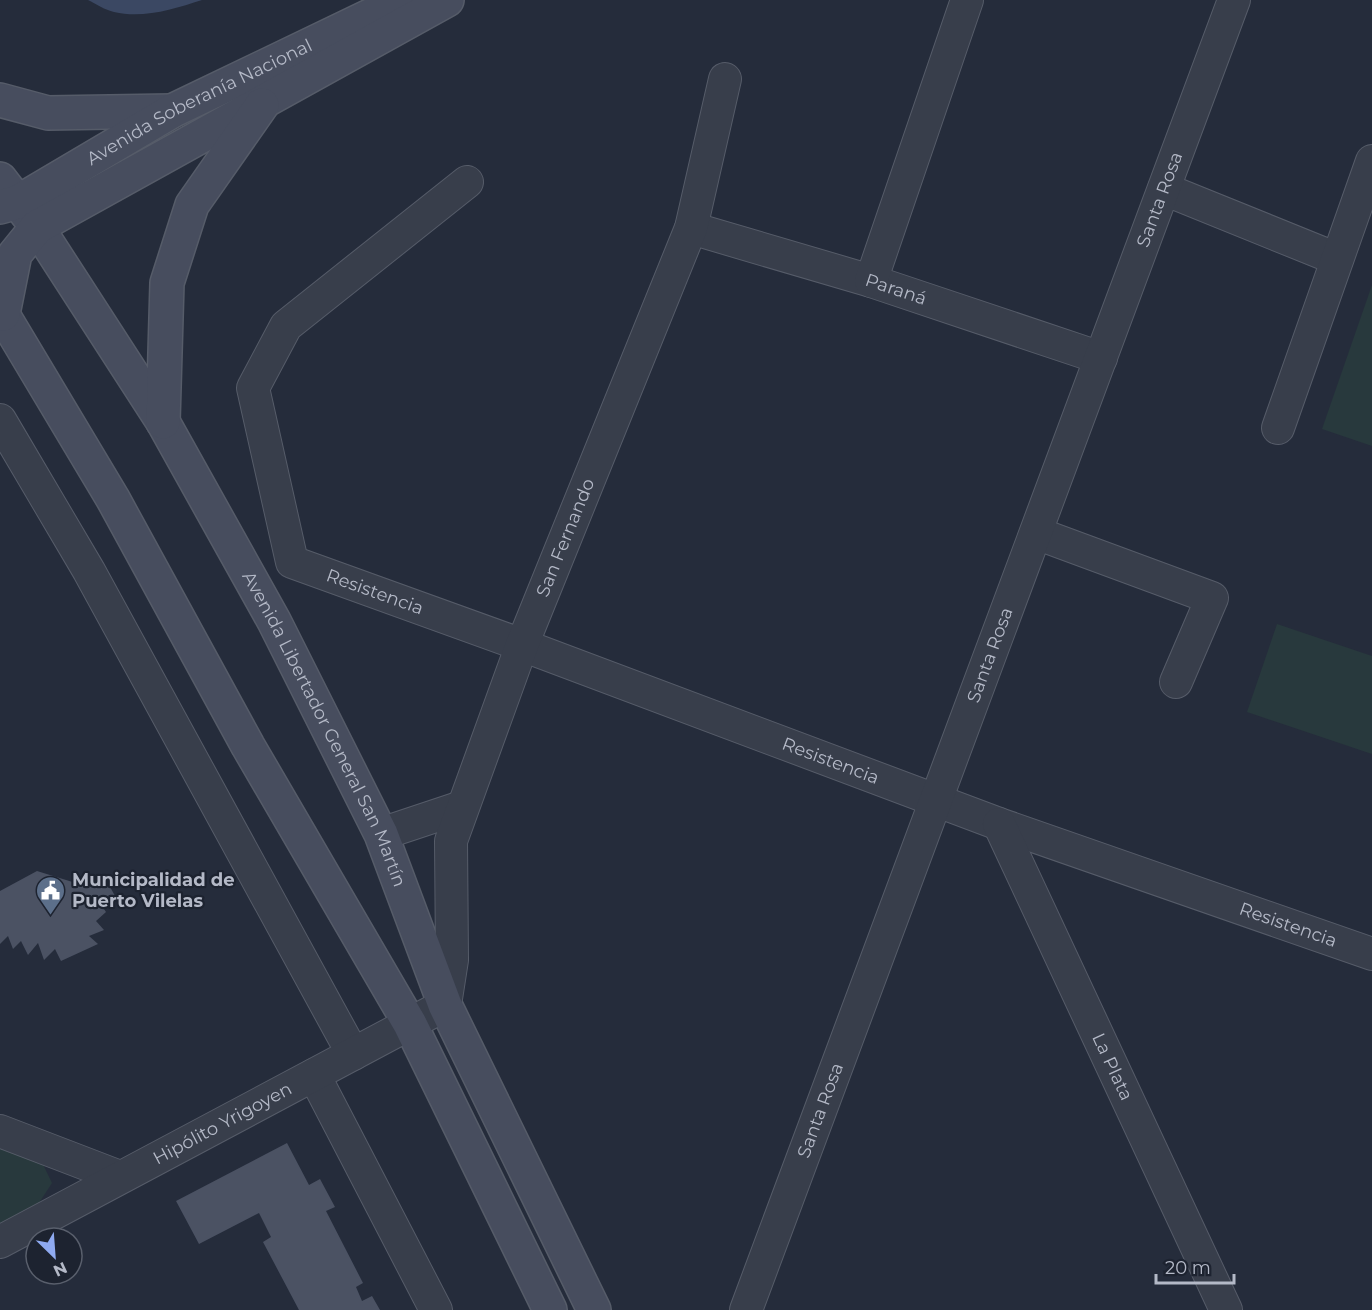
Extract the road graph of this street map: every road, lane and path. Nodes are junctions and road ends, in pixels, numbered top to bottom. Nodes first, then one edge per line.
1 (403, 0) edge
2 (447, 0) edge
3 (967, 0) edge
4 (1234, 0) edge
5 (725, 79) dead end
6 (268, 98) junction
7 (0, 100) edge
8 (172, 111) junction
9 (1372, 161) edge
10 (467, 182) dead end
11 (1164, 189) junction
12 (1366, 196) edge
13 (14, 204) edge
14 (691, 228) junction
15 (1336, 259) junction
16 (871, 281) junction
17 (1, 312) edge
18 (1101, 358) junction
19 (0, 420) edge
20 (163, 422) junction
21 (1278, 428) dead end
22 (1036, 533) junction
23 (522, 645) junction
24 (1176, 682) dead end
25 (936, 801) junction
26 (462, 807) junction
27 (999, 824) junction
28 (381, 834) junction
29 (1372, 954) edge
30 (445, 1005) junction
31 (410, 1024) junction
32 (353, 1054) junction
33 (314, 1075) junction
34 (0, 1131) edge
35 (120, 1178) junction
36 (0, 1242) edge
37 (436, 1310) edge
38 (550, 1310) edge
39 (594, 1310) edge
40 (746, 1310) edge
41 (1226, 1310) edge

1 - 8 main road, Avenida Soberanía Nacional
2 - 6 main road, Avenida Soberanía Nacional
3 - 16 street
4 - 11 street, Santa Rosa
5 - 14 street, San Fernando
6 - 13 main road, Avenida Soberanía Nacional
6 - 20 main road
7 - 8 main road
8 - 13 main road, Avenida Soberanía Nacional
9 - 12 street
10 - 23 street, Resistencia
11 - 15 street
11 - 18 street, Santa Rosa
12 - 15 street
13 - 17 main road, Avenida Soberanía Nacional
13 - 20 main road, Avenida Libertador General San Martín
14 - 16 street, Paraná
14 - 23 street, San Fernando
15 - 21 street
16 - 18 street, Paraná
17 - 31 main road
18 - 22 street, Santa Rosa
19 - 32 street
20 - 28 main road, Avenida Libertador General San Martín
22 - 24 street
22 - 25 street, Santa Rosa
23 - 25 street, Resistencia
23 - 26 street, San Fernando
25 - 27 street, Resistencia
25 - 40 street, Santa Rosa
26 - 28 street
26 - 30 street, San Fernando
27 - 29 street, Resistencia
27 - 41 street, La Plata
28 - 30 main road, Avenida Libertador General San Martín
30 - 31 street, Hipólito Yrigoyen
30 - 39 main road, Avenida Libertador General San Martín
31 - 32 street, Hipólito Yrigoyen
31 - 38 main road
32 - 33 street, Hipólito Yrigoyen
33 - 35 street, Hipólito Yrigoyen
33 - 37 street
34 - 35 street
35 - 36 street, Hipólito Yrigoyen

